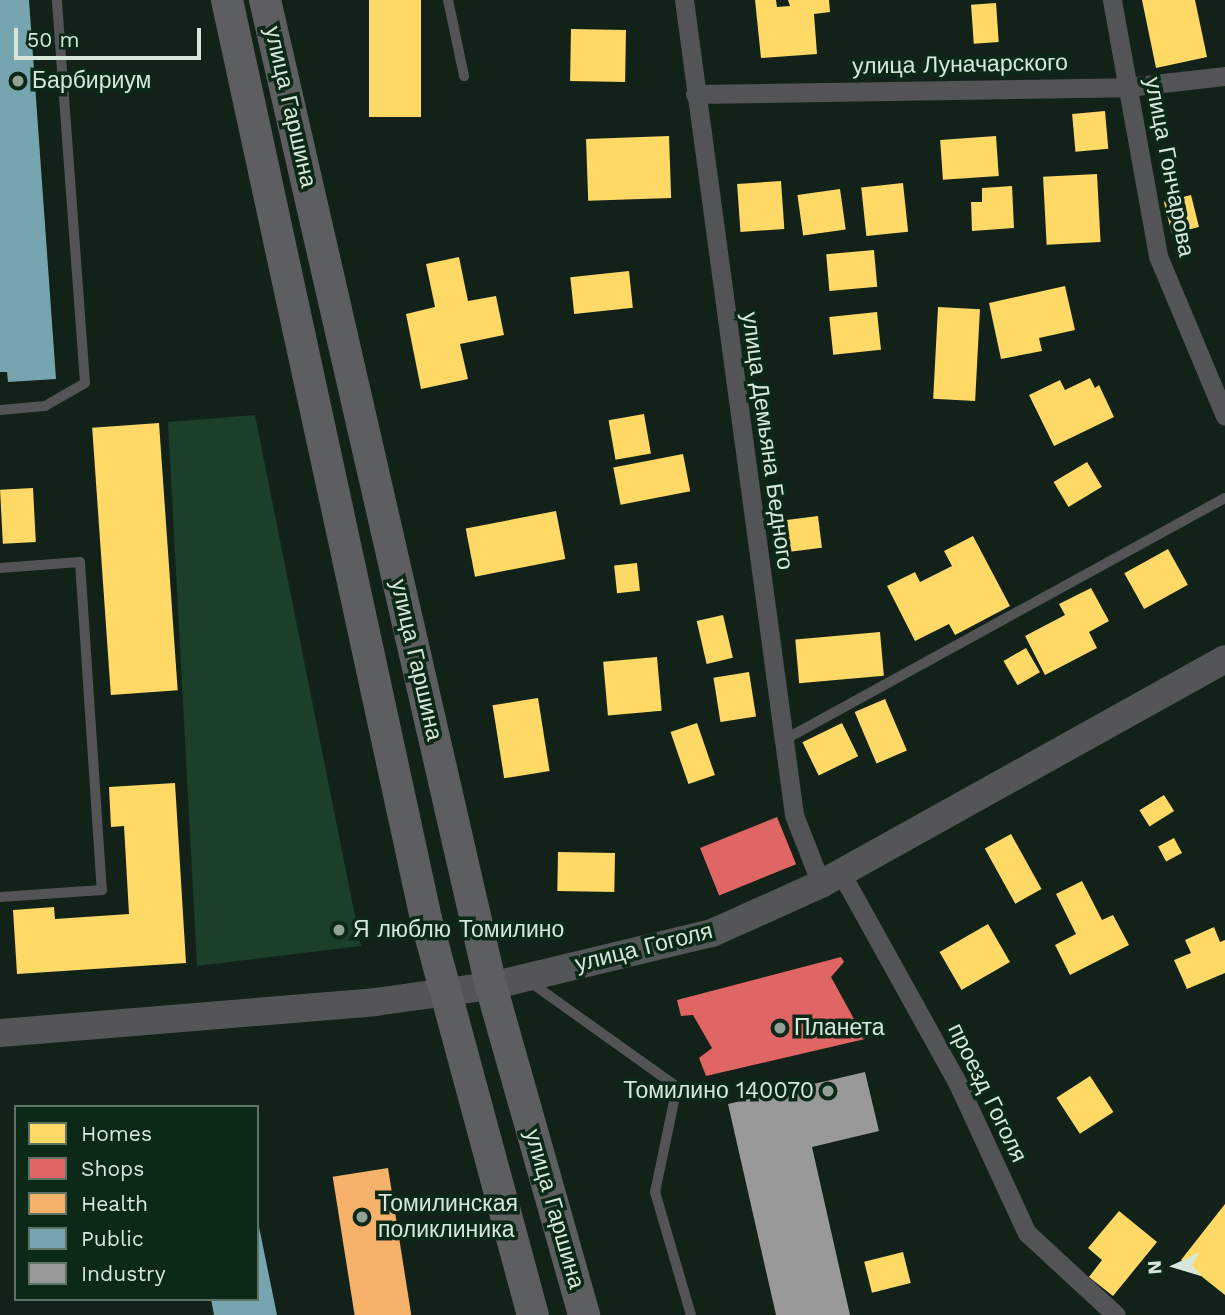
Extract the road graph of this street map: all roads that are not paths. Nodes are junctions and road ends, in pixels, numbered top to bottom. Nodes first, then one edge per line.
1 (57, 0) edge
2 (227, 0) edge
3 (265, 0) edge
4 (447, 0) edge
5 (684, 0) edge
6 (1112, 0) edge
7 (464, 76) dead end
8 (1225, 76) edge
9 (1128, 87) junction
10 (695, 94) junction
11 (0, 410) edge
12 (1225, 416) edge
13 (1225, 498) edge
14 (0, 568) edge
15 (1225, 659) edge
16 (783, 741) junction
17 (830, 878) junction
18 (0, 897) edge
19 (525, 978) junction
20 (491, 986) junction
21 (443, 993) junction
22 (0, 1033) edge
23 (533, 1315) edge
24 (584, 1315) edge
25 (691, 1315) edge
26 (1116, 1315) edge

1 - 11 lane
2 - 21 main road, улица Гаршина
3 - 20 main road, улица Гаршина
4 - 7 lane
5 - 10 street, улица Демьяна Бедного
6 - 9 street, улица Гончарова
8 - 9 street, улица Луначарского
9 - 10 street, улица Луначарского
9 - 12 street, улица Гончарова
10 - 16 street, улица Демьяна Бедного
13 - 16 lane
14 - 18 lane
15 - 17 street, улица Гоголя
16 - 17 street, улица Демьяна Бедного
17 - 19 street, улица Гоголя
17 - 26 street, проезд Гоголя
19 - 20 street, улица Гоголя
19 - 25 lane
20 - 21 street, улица Гоголя
20 - 24 main road, улица Гаршина
21 - 22 street, улица Гоголя
21 - 23 main road, улица Гаршина

